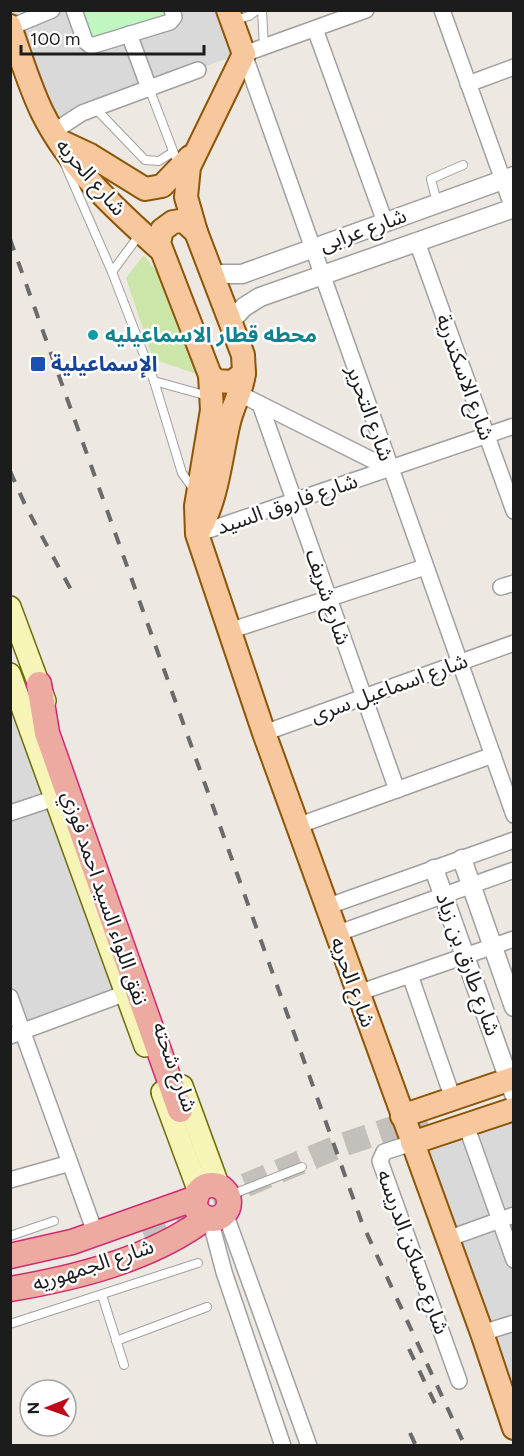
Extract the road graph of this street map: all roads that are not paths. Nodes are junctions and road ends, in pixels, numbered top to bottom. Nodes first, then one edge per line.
1 (52, 10) edge
2 (74, 10) edge
3 (172, 10) edge
4 (257, 10) edge
5 (262, 10) edge
6 (366, 10) edge
7 (442, 10) edge
8 (230, 15) edge
9 (11, 27) edge
10 (315, 29) junction
11 (129, 34) junction
12 (254, 50) junction
13 (513, 67) edge
14 (198, 70) dead end
15 (468, 84) junction
16 (149, 88) junction
17 (95, 108) junction
18 (56, 136) junction
19 (182, 158) junction
20 (463, 165) dead end
21 (502, 178) edge
22 (436, 200) junction
23 (513, 209) edge
24 (384, 218) junction
25 (141, 232) junction
26 (196, 232) junction
27 (417, 242) junction
28 (313, 249) junction
29 (161, 250) junction
30 (112, 272) junction
31 (212, 274) junction
32 (321, 276) junction
33 (231, 321) junction
34 (154, 381) junction
35 (242, 383) junction
36 (211, 386) junction
37 (260, 404) junction
38 (513, 426) edge
39 (486, 436) junction
40 (390, 469) junction
41 (198, 494) junction
42 (294, 500) junction
43 (513, 512) edge
44 (197, 534) junction
45 (425, 567) junction
46 (328, 599) junction
47 (10, 607) edge
48 (230, 631) junction
49 (513, 643) edge
50 (459, 663) junction
51 (10, 674) edge
52 (39, 684) junction
53 (363, 697) junction
54 (264, 733) junction
55 (493, 755) junction
56 (397, 790) junction
57 (55, 798) junction
58 (10, 813) edge
59 (513, 815) edge
60 (297, 826) junction
61 (513, 840) edge
62 (462, 859) junction
63 (434, 869) junction
64 (513, 870) edge
65 (472, 885) junction
66 (443, 895) junction
67 (326, 907) junction
68 (336, 934) junction
69 (513, 939) edge
70 (493, 946) junction
71 (465, 956) junction
72 (410, 975) junction
73 (126, 993) junction
74 (358, 993) junction
75 (10, 997) edge
76 (513, 1007) edge
77 (17, 1034) edge
78 (512, 1084) edge
79 (453, 1099) junction
80 (513, 1109) edge
81 (180, 1110) dead end
82 (402, 1116) junction
83 (466, 1125) junction
84 (412, 1143) junction
85 (193, 1147) junction
86 (70, 1163) junction
87 (302, 1167) dead end
88 (10, 1180) edge
89 (212, 1203) junction
90 (166, 1209) junction
91 (506, 1218) edge
92 (54, 1221) dead end
93 (96, 1235) junction
94 (10, 1236) edge
95 (178, 1236) junction
96 (447, 1239) junction
97 (10, 1256) edge
98 (513, 1260) edge
99 (198, 1263) dead end
100 (10, 1267) edge
101 (10, 1277) edge
102 (10, 1289) edge
103 (102, 1295) junction
104 (207, 1307) dead end
105 (513, 1323) edge
106 (10, 1324) edge
107 (482, 1333) junction
108 (116, 1341) junction
109 (124, 1365) dead end
110 (459, 1381) dead end
111 (297, 1412) junction
112 (275, 1421) junction
113 (513, 1428) edge
114 (283, 1446) edge
115 (309, 1446) edge

1 - 9 street
2 - 11 street
3 - 11 street
4 - 8 lane
5 - 12 lane
6 - 10 street
7 - 15 street
8 - 12 main road, شارع التحرير
9 - 18 main road, شارع الحريه
10 - 12 street
10 - 24 street
11 - 16 street
12 - 19 main road
12 - 28 street, شارع التحرير
13 - 15 street
14 - 16 street
15 - 21 street
16 - 17 street
16 - 19 lane
17 - 18 street
17 - 19 lane
18 - 19 main road
18 - 25 main road, شارع الحريه
18 - 30 lane
19 - 26 main road
20 - 22 lane
21 - 22 street, شارع عرابى
21 - 23 street
22 - 24 street, شارع عرابى
23 - 27 street, شارع عرابى
24 - 28 street, شارع عرابى
25 - 29 main road, شارع الحريه
25 - 30 lane
26 - 29 main road
26 - 31 main road
27 - 32 street, شارع عرابى
27 - 39 street, شارع الاسكندرية
28 - 31 street, شارع عرابى
28 - 32 street, شارع التحرير
29 - 36 main road
30 - 34 lane
31 - 33 main road
32 - 33 street, شارع عرابى
32 - 40 street, شارع التحرير
33 - 35 main road
34 - 36 lane
34 - 41 lane
35 - 36 main road
35 - 37 street
35 - 44 main road
36 - 41 main road, شارع الحريه
37 - 40 street
37 - 42 street, شارع شريف
38 - 39 street, شارع فاروق السيد
39 - 40 street, شارع فاروق السيد
39 - 43 street, شارع الاسكندرية
40 - 42 street, شارع فاروق السيد
40 - 45 street, شارع التحرير
41 - 44 main road, شارع الحريه
42 - 44 street, شارع فاروق السيد
42 - 46 street, شارع شريف
44 - 48 main road, شارع الحريه
45 - 46 street
45 - 50 street, شارع التحرير
46 - 48 street
46 - 53 street, شارع شريف
47 - 52 main road, شارع شحته
48 - 54 main road, شارع الحريه
49 - 50 street, شارع اسماعيل سرى
50 - 53 street, شارع اسماعيل سرى
50 - 55 street, شارع التحرير
51 - 57 main road, شارع شحته
52 - 81 highway, نفق اللواء السيد احمد فوزي
52 - 85 main road, شارع شحته
53 - 54 street, شارع اسماعيل سرى
53 - 56 street, شارع شريف
54 - 60 main road, شارع الحريه
55 - 56 street
55 - 59 street, شارع التحرير
56 - 60 street
57 - 58 street
57 - 73 main road, شارع شحته
60 - 67 main road, شارع الحريه
61 - 62 street
62 - 63 street
62 - 65 street, شارع طارق بن زياد
63 - 66 street, شارع طارق بن زياد
63 - 67 street
64 - 65 street
65 - 66 street
65 - 70 street, شارع طارق بن زياد
66 - 68 street
66 - 71 street, شارع طارق بن زياد
67 - 68 main road, شارع الحريه
68 - 74 main road, شارع الحريه
69 - 70 street
70 - 71 street
70 - 76 street, شارع طارق بن زياد
71 - 72 street
71 - 78 street, شارع طارق بن زياد
72 - 74 street
72 - 79 street
73 - 77 street
73 - 85 main road, شارع شحته
74 - 82 main road, شارع الحريه
75 - 77 street
77 - 86 street
78 - 79 main road
79 - 82 main road
80 - 83 main road
82 - 84 main road, شارع الحريه
83 - 84 main road
83 - 91 street
84 - 96 main road, شارع الحريه
84 - 110 street, شارع مساكن الدريسه
85 - 89 main road, شارع شحته
86 - 88 street
86 - 93 street
87 - 89 lane
89 - 90 highway, شارع الجمهوريه
89 - 95 highway, شارع الجمهوريه
89 - 111 street
89 - 112 street
90 - 93 highway, شارع الجمهوريه
90 - 95 highway
91 - 96 street
91 - 98 street
92 - 94 lane
93 - 97 highway, شارع الجمهوريه
95 - 102 highway, شارع الجمهوريه
96 - 107 main road, شارع الحريه
99 - 103 lane
100 - 101 highway
103 - 106 lane
103 - 108 lane
104 - 108 lane
105 - 107 street
107 - 113 main road, شارع الحريه
108 - 109 lane
111 - 112 street
111 - 115 street
112 - 114 street

